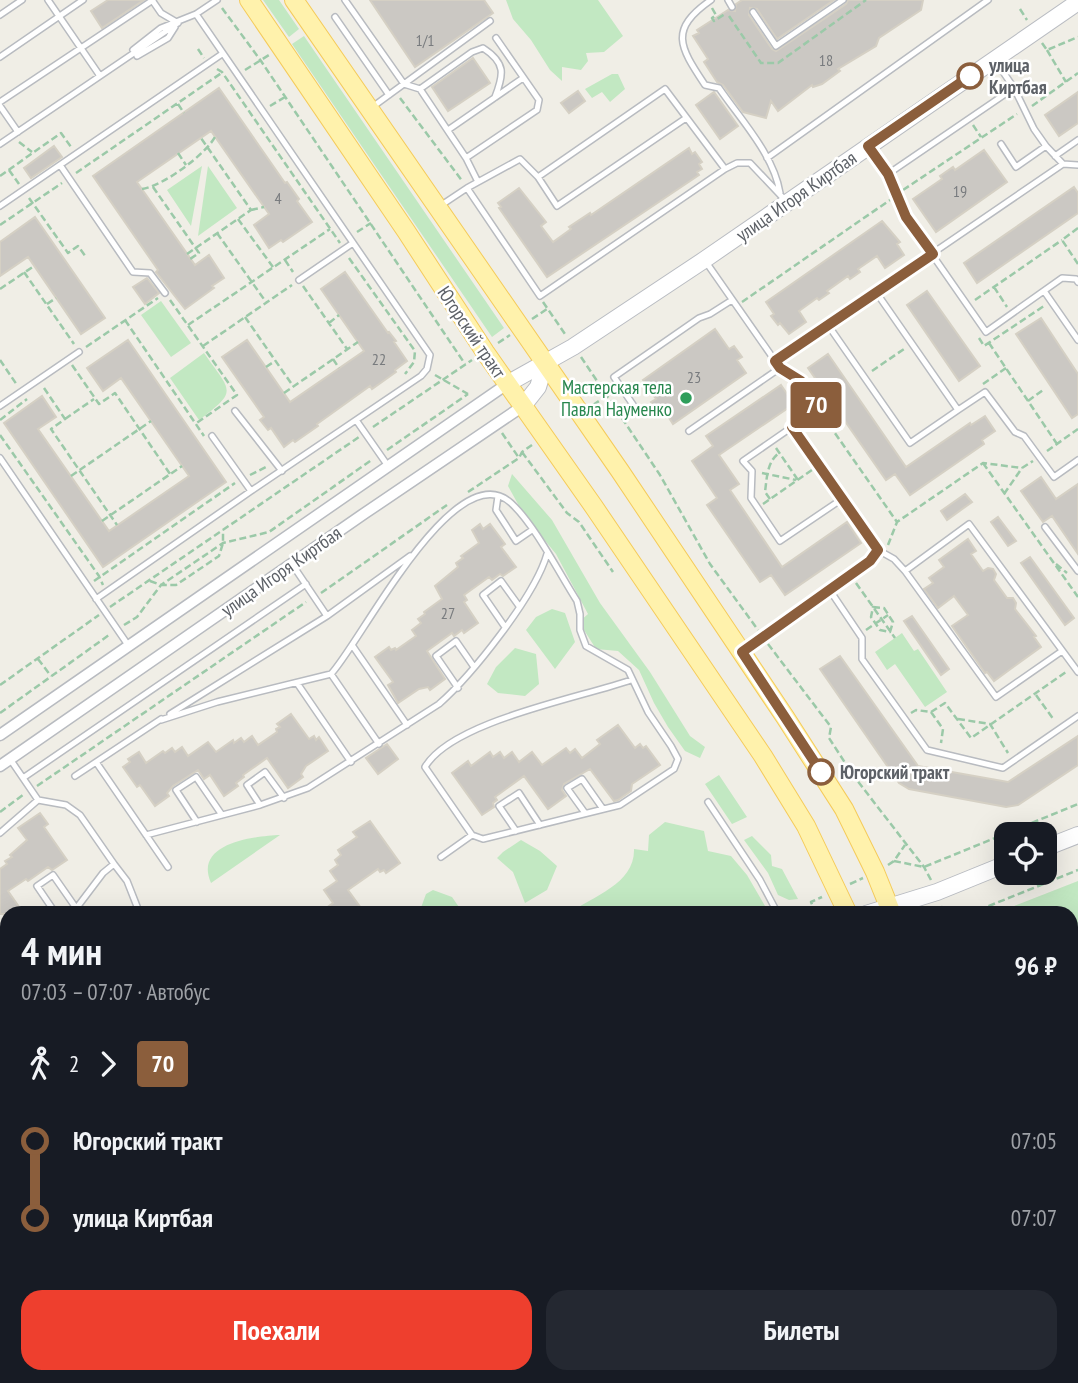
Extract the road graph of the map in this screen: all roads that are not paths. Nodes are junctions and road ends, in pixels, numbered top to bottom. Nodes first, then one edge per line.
1 (22, 0) edge
2 (48, 0) edge
3 (83, 0) edge
4 (153, 0) edge
5 (216, 0) edge
6 (249, 0) edge
7 (345, 0) edge
8 (711, 0) edge
9 (728, 0) edge
10 (988, 0) edge
11 (838, 1) edge
12 (300, 2) edge
13 (1078, 2) edge
14 (732, 7) dead end
15 (753, 12) dead end
16 (196, 14) junction
17 (0, 15) edge
18 (59, 16) junction
19 (335, 17) dead end
20 (490, 22) dead end
21 (178, 23) junction
22 (496, 38) dead end
23 (81, 48) junction
24 (222, 54) junction
25 (0, 57) edge
26 (994, 59) junction
27 (100, 76) junction
28 (523, 78) junction
29 (404, 84) junction
30 (1014, 88) junction
31 (421, 89) junction
32 (389, 95) junction
33 (495, 97) junction
34 (0, 104) edge
35 (370, 109) junction
36 (686, 118) junction
37 (448, 130) junction
38 (18, 132) junction
39 (1078, 140) edge
40 (0, 144) edge
41 (1001, 145) dead end
42 (868, 146) junction
43 (1046, 146) junction
44 (1055, 156) junction
45 (466, 158) junction
46 (767, 158) junction
47 (1063, 164) junction
48 (60, 165) junction
49 (1078, 165) edge
50 (725, 169) junction
51 (888, 174) junction
52 (538, 177) junction
53 (478, 182) junction
54 (467, 188) junction
55 (783, 198) junction
56 (0, 206) edge
57 (437, 208) junction
58 (353, 243) junction
59 (933, 254) junction
60 (704, 260) junction
61 (299, 280) road end
62 (1078, 282) edge
63 (1044, 290) junction
64 (876, 292) junction
65 (165, 293) road end
66 (734, 303) junction
67 (828, 325) junction
68 (1078, 340) edge
69 (79, 352) road end
70 (775, 361) junction
71 (545, 364) junction
72 (780, 368) junction
73 (507, 384) junction
74 (523, 406) junction
75 (0, 407) edge
76 (958, 410) junction
77 (236, 411) dead end
78 (638, 412) dead end
79 (356, 420) junction
80 (792, 427) junction
81 (689, 431) dead end
82 (212, 436) dead end
83 (0, 458) edge
84 (1078, 460) edge
85 (388, 466) junction
86 (282, 471) junction
87 (251, 491) junction
88 (498, 496) junction
89 (842, 499) junction
90 (1045, 527) dead end
91 (532, 530) junction
92 (878, 550) junction
93 (415, 552) junction
94 (547, 554) junction
95 (292, 564) junction
96 (905, 571) junction
97 (1078, 571) edge
98 (388, 574) junction
99 (397, 579) junction
100 (306, 584) junction
101 (829, 589) junction
102 (96, 599) junction
103 (519, 606) junction
104 (327, 616) junction
105 (505, 627) junction
106 (128, 645) junction
107 (352, 645) junction
108 (1062, 651) junction
109 (742, 652) junction
110 (474, 667) junction
111 (1078, 672) edge
112 (331, 674) junction
113 (631, 680) junction
114 (297, 683) junction
115 (214, 688) junction
116 (458, 688) junction
117 (217, 702) junction
118 (1078, 716) edge
119 (161, 720) junction
120 (407, 725) junction
121 (0, 734) edge
122 (379, 744) junction
123 (10, 759) junction
124 (96, 762) junction
125 (351, 762) junction
126 (0, 766) edge
127 (75, 776) dead end
128 (23, 778) junction
129 (284, 798) junction
130 (38, 800) junction
131 (708, 802) dead end
132 (260, 805) junction
133 (603, 809) junction
134 (585, 813) junction
135 (222, 815) junction
136 (197, 822) junction
137 (540, 825) junction
138 (516, 831) junction
139 (0, 833) edge
140 (146, 835) junction
141 (472, 835) junction
142 (1078, 835) edge
143 (1057, 844) edge
144 (441, 857) dead end
145 (114, 864) junction
146 (168, 867) dead end
147 (994, 869) edge
148 (51, 906) edge
149 (71, 906) edge
150 (78, 906) edge
151 (137, 906) edge
152 (774, 906) edge
153 (845, 906) edge
154 (889, 906) edge
155 (901, 906) edge

1 - 17 lane
2 - 18 lane
3 - 18 lane
4 - 21 lane
4 - 23 lane
5 - 16 lane
6 - 73 main road, Югорский тракт
7 - 29 lane
8 - 46 lane
9 - 14 lane
10 - 46 lane
11 - 15 lane
12 - 35 main road
13 - 26 main road, улица Игоря Киртбая
16 - 21 lane
16 - 24 lane
18 - 23 lane
18 - 25 lane
19 - 32 lane
20 - 29 lane
21 - 27 lane
21 - 27 lane
22 - 28 lane
23 - 27 lane
23 - 34 lane
24 - 48 lane
24 - 58 lane
26 - 30 lane
26 - 42 main road, улица Игоря Киртбая
27 - 38 lane
28 - 33 lane
28 - 45 lane
29 - 31 lane
29 - 32 lane
30 - 43 lane
30 - 51 lane
31 - 33 lane
31 - 37 lane
32 - 35 lane
33 - 37 lane
34 - 38 lane
35 - 57 main road
36 - 50 lane
36 - 52 lane
36 - 52 lane
37 - 45 lane
38 - 40 lane
39 - 44 lane
41 - 43 lane
42 - 51 lane
42 - 55 main road, улица Игоря Киртбая
43 - 44 lane
44 - 47 lane
45 - 53 lane
46 - 55 lane
47 - 49 lane
47 - 59 lane
48 - 56 lane
48 - 65 lane
50 - 54 lane
50 - 55 lane
51 - 59 lane
52 - 53 lane
53 - 54 lane
54 - 57 lane
55 - 60 main road, улица Игоря Киртбая
57 - 71 main road
58 - 61 lane
58 - 79 lane
59 - 63 lane
59 - 64 lane
60 - 66 lane
60 - 71 main road, улица Игоря Киртбая
62 - 63 lane
63 - 68 lane
64 - 67 lane
64 - 76 lane
66 - 70 lane
66 - 78 lane
67 - 70 lane
67 - 76 lane
69 - 75 lane
70 - 72 lane
71 - 73 main road, улица Игоря Киртбая
71 - 74 main road, улица Игоря Киртбая
71 - 109 main road
72 - 80 lane
72 - 81 lane
73 - 74 main road, Югорский тракт
73 - 85 street, улица Игоря Киртбая
74 - 95 street, улица Игоря Киртбая
74 - 153 main road, Югорский тракт
76 - 84 lane
77 - 86 lane
79 - 85 lane
79 - 86 lane
80 - 89 lane
80 - 89 lane
82 - 87 lane
83 - 102 lane
85 - 106 street, улица Игоря Киртбая
86 - 87 lane
87 - 102 lane
88 - 91 lane
88 - 91 lane
88 - 93 lane
89 - 92 lane
90 - 97 lane
91 - 94 lane
92 - 96 lane
92 - 101 lane
93 - 98 lane
93 - 99 lane
94 - 103 lane
94 - 113 lane
95 - 100 lane
95 - 123 street, улица Игоря Киртбая
96 - 108 lane
96 - 108 lane
98 - 99 lane
98 - 104 lane
99 - 107 lane
100 - 104 lane
100 - 128 lane
101 - 109 lane
101 - 118 lane
102 - 106 lane
103 - 105 lane
103 - 105 lane
104 - 115 lane
105 - 110 lane
106 - 121 street, улица Игоря Киртбая
107 - 112 lane
107 - 120 lane
108 - 111 lane
109 - 154 main road
110 - 116 lane
110 - 116 lane
112 - 114 lane
112 - 122 lane
113 - 133 lane
113 - 141 lane
114 - 117 lane
114 - 125 lane
115 - 117 lane
115 - 119 lane
116 - 120 lane
117 - 119 lane
119 - 124 lane
120 - 122 lane
122 - 125 lane
123 - 126 street, улица Игоря Киртбая
123 - 128 lane
124 - 127 lane
124 - 140 lane
125 - 129 lane
128 - 130 lane
129 - 132 lane
129 - 132 lane
130 - 139 lane
130 - 145 lane
131 - 152 lane
132 - 135 lane
133 - 134 lane
133 - 134 lane
134 - 137 lane
135 - 136 lane
135 - 136 lane
136 - 140 lane
137 - 138 lane
137 - 138 lane
138 - 141 lane
140 - 146 lane
141 - 144 lane
142 - 143 main road
145 - 150 lane
145 - 151 lane
147 - 155 main road
148 - 149 lane

